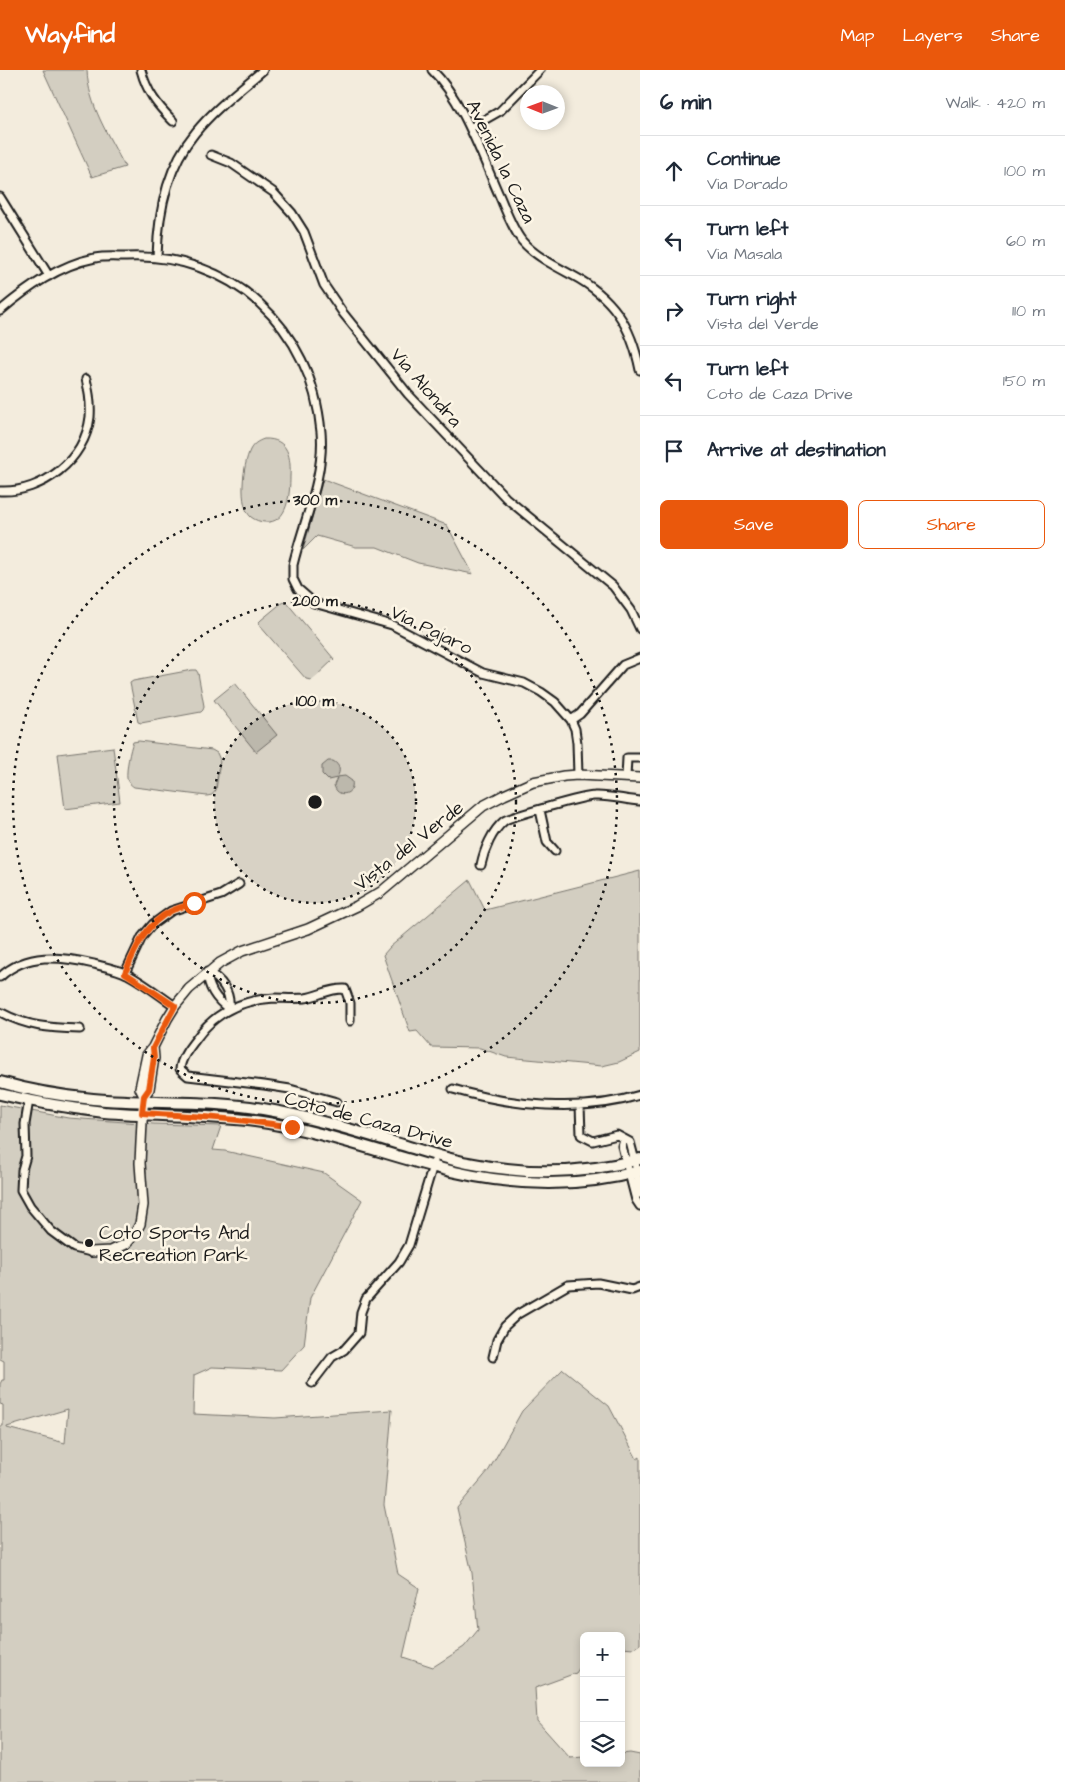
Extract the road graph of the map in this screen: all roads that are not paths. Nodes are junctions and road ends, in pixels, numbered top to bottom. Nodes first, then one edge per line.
1 (141, 70) edge
2 (263, 70) edge
3 (432, 70) edge
4 (540, 70) edge
5 (172, 121) dead end
6 (470, 128) junction
7 (211, 155) dead end
8 (0, 197) edge
9 (157, 257) junction
10 (49, 276) junction
11 (0, 311) edge
12 (640, 370) edge
13 (86, 379) dead end
14 (0, 491) edge
15 (640, 629) edge
16 (640, 658) edge
17 (571, 720) junction
18 (640, 758) edge
19 (578, 775) junction
20 (626, 777) junction
21 (640, 778) edge
22 (640, 801) edge
23 (540, 810) junction
24 (555, 851) dead end
25 (481, 865) dead end
26 (239, 884) dead end
27 (207, 972) junction
28 (125, 973) junction
29 (0, 977) edge
30 (175, 1006) junction
31 (229, 1009) junction
32 (0, 1012) edge
33 (350, 1021) dead end
34 (80, 1029) dead end
35 (0, 1082) edge
36 (453, 1089) dead end
37 (0, 1094) edge
38 (640, 1095) edge
39 (144, 1099) junction
40 (29, 1100) junction
41 (337, 1102) dead end
42 (580, 1105) junction
43 (142, 1113) junction
44 (436, 1155) junction
45 (634, 1161) edge
46 (433, 1167) junction
47 (636, 1172) edge
48 (640, 1194) edge
49 (640, 1204) edge
50 (91, 1252) joint
51 (640, 1287) edge
52 (493, 1357) dead end
53 (312, 1384) dead end

1 - 5 street
2 - 9 street
3 - 6 street, Avenida la Caza
4 - 6 street
6 - 12 street, Avenida la Caza
7 - 15 street, Via Alondra
8 - 10 street
9 - 10 street, Via Pajaro
9 - 17 street, Via Pajaro
10 - 11 street, Via Pajaro
13 - 14 street
16 - 17 street
17 - 19 street, Via Pajaro
18 - 20 street
19 - 20 street, Vista del Verde
19 - 27 street, Vista del Verde
20 - 21 street, Vista del Verde
22 - 23 street
23 - 24 street
23 - 25 street
26 - 28 street
27 - 30 street, Vista del Verde
27 - 31 street
27 - 31 street
28 - 29 street
28 - 30 street
30 - 39 street, Vista del Verde
31 - 33 street
31 - 41 street
32 - 34 street
35 - 39 main road, Coto de Caza Drive
36 - 42 street
37 - 40 main road, Coto de Caza Drive
38 - 42 street
39 - 43 street, Vista del Verde
39 - 44 main road, Coto de Caza Drive
40 - 43 main road, Coto de Caza Drive
40 - 50 street
42 - 45 street
43 - 46 main road, Coto de Caza Drive
43 - 50 street, Vista del Verde
44 - 45 main road, Coto de Caza Drive
44 - 46 street
45 - 47 street
46 - 47 main road, Coto de Caza Drive
46 - 53 street
47 - 48 street
47 - 49 street
51 - 52 street

